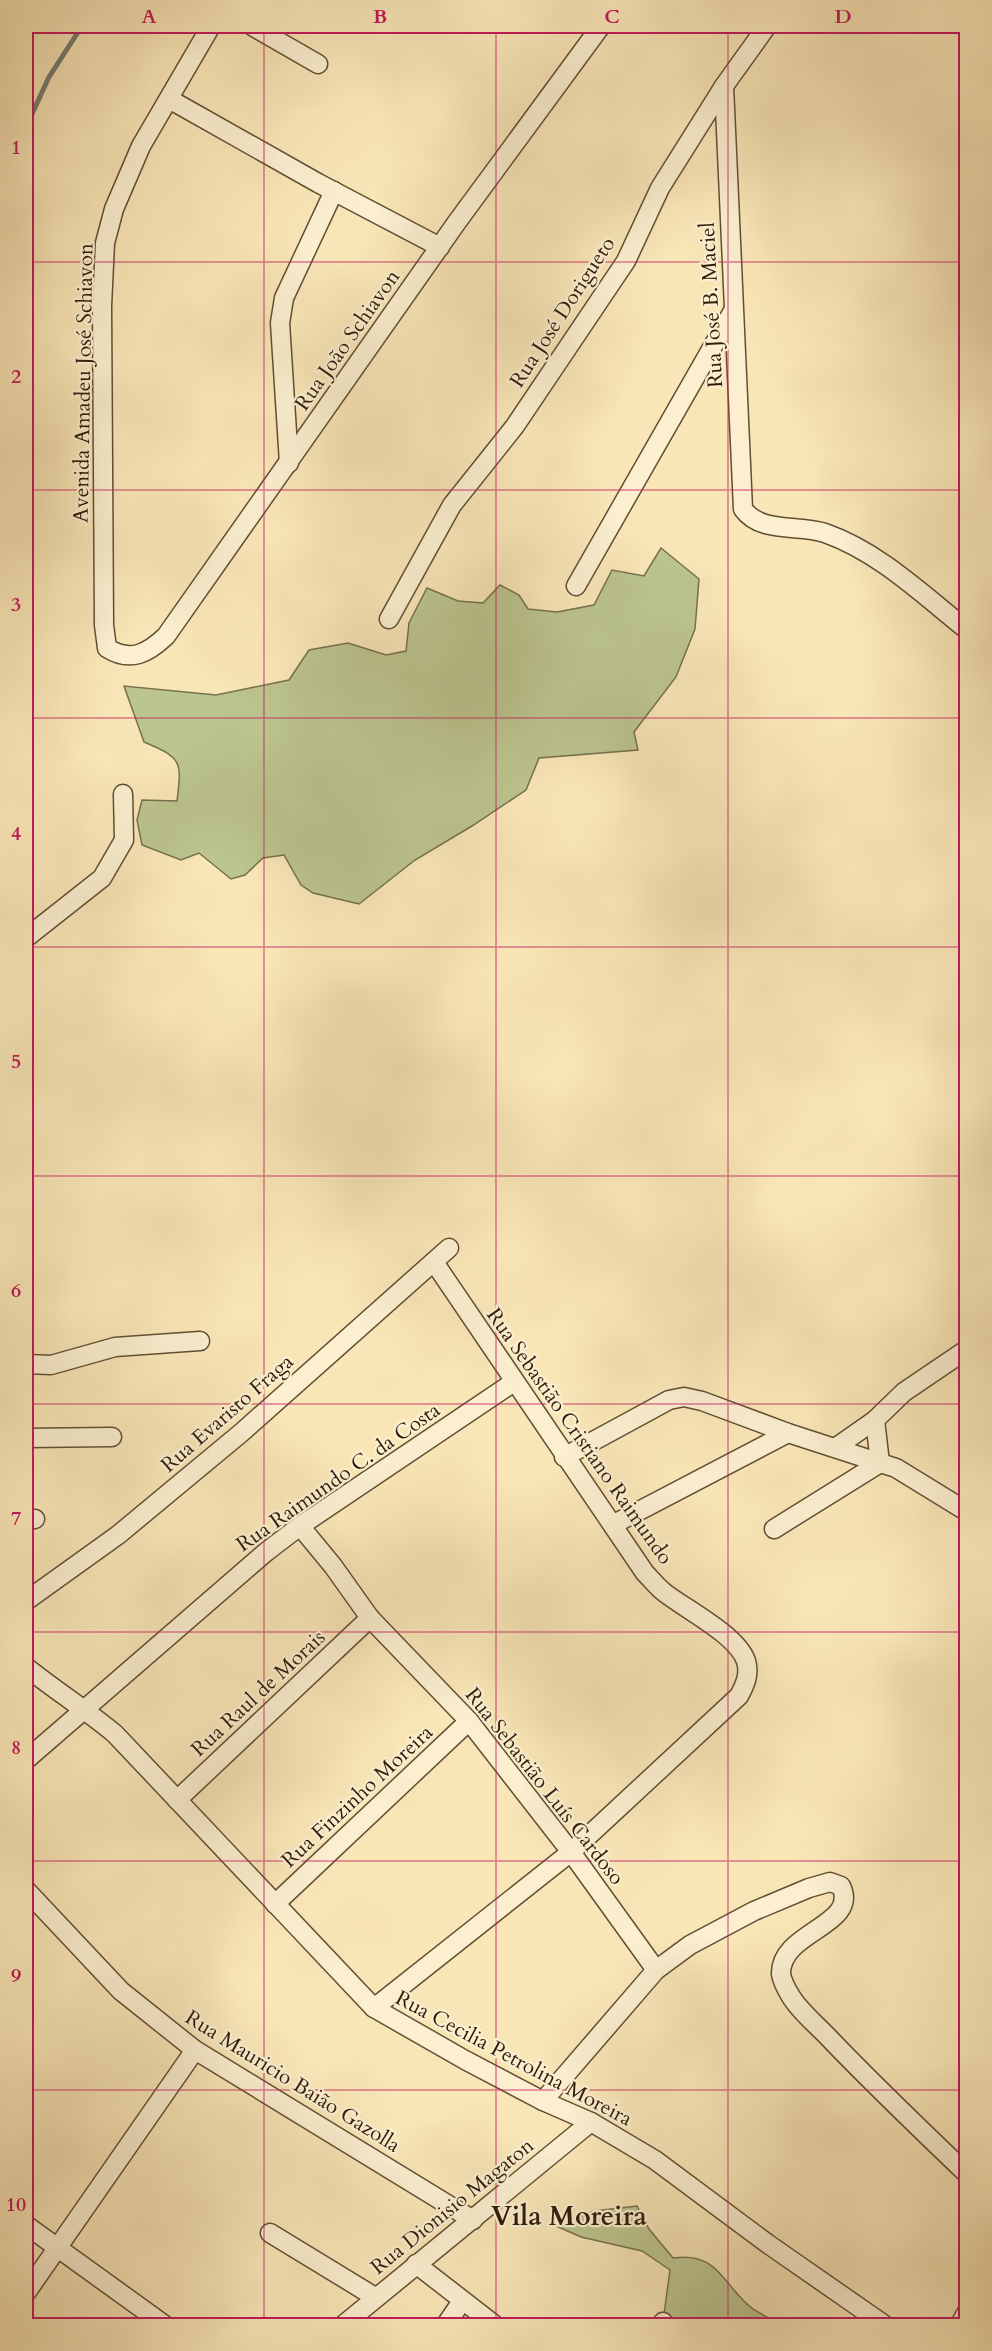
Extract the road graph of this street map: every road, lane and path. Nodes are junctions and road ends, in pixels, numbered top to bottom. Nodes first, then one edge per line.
1 (211, 26) edge
2 (252, 26) edge
3 (601, 26) edge
4 (767, 26) edge
5 (318, 64) dead end
6 (724, 86) junction
7 (169, 99) junction
8 (334, 191) junction
9 (440, 247) junction
10 (733, 311) junction
11 (289, 463) junction
12 (576, 586) dead end
13 (388, 619) dead end
14 (966, 629) edge
15 (116, 654) joint
16 (123, 794) dead end
17 (26, 938) edge
18 (449, 1248) dead end
19 (434, 1262) junction
20 (200, 1341) dead end
21 (966, 1350) edge
22 (26, 1364) edge
23 (514, 1382) junction
24 (875, 1420) junction
25 (788, 1432) junction
26 (112, 1437) dead end
27 (26, 1438) edge
28 (835, 1448) junction
29 (564, 1457) junction
30 (880, 1463) junction
31 (966, 1511) edge
32 (614, 1524) junction
33 (300, 1526) junction
34 (774, 1528) dead end
35 (26, 1601) edge
36 (370, 1618) junction
37 (26, 1667) edge
38 (83, 1708) junction
39 (469, 1721) junction
40 (26, 1760) edge
41 (177, 1800) junction
42 (571, 1852) junction
43 (26, 1890) edge
44 (275, 1904) junction
45 (656, 1970) junction
46 (374, 2008) junction
47 (195, 2050) junction
48 (543, 2101) junction
49 (591, 2122) junction
50 (966, 2173) edge
51 (472, 2220) junction
52 (26, 2225) edge
53 (270, 2233) dead end
54 (58, 2248) junction
55 (416, 2264) junction
56 (26, 2294) edge
57 (375, 2297) junction
58 (462, 2301) junction
59 (966, 2304) edge
60 (166, 2325) edge
61 (342, 2325) edge
62 (444, 2325) edge
63 (496, 2325) edge
64 (886, 2325) edge
65 (954, 2325) edge

1 - 7 street, Avenida Amadeu José Schiavon
2 - 5 street
3 - 9 street, Rua João Schiavon
4 - 6 street, Rua José Dorigueto
6 - 10 street, Rua José B. Maciel
6 - 13 street, Rua José Dorigueto
7 - 8 street
7 - 15 street, Avenida Amadeu José Schiavon
8 - 9 street
8 - 11 street
9 - 11 street, Rua João Schiavon
10 - 12 street
10 - 14 street, Rua José B. Maciel
11 - 15 street, Rua João Schiavon
16 - 17 street
18 - 19 street, Rua Evaristo Fraga
19 - 23 street, Rua Sebastião Cristiano Raimundo
19 - 35 street, Rua Evaristo Fraga
20 - 22 street
21 - 24 street
23 - 29 street, Rua Sebastião Cristiano Raimundo
23 - 33 street, Rua Raimundo C. da Costa
24 - 28 street
24 - 30 street
25 - 28 street
25 - 29 street
25 - 32 street
26 - 27 street
28 - 30 street
29 - 32 street, Rua Sebastião Cristiano Raimundo
30 - 31 street
30 - 34 street
32 - 42 street, Rua Sebastião Cristiano Raimundo
33 - 36 street, Rua Sebastião Luís Cardoso
33 - 38 street, Rua Raimundo C. da Costa
36 - 39 street, Rua Sebastião Luís Cardoso
36 - 41 street, Rua Raul de Morais
37 - 38 street, Rua Cecilia Petrolina Moreira
38 - 40 street, Rua Raimundo C. da Costa
38 - 41 street, Rua Cecilia Petrolina Moreira
39 - 42 street, Rua Sebastião Luís Cardoso
39 - 44 street, Rua Finzinho Moreira
41 - 44 street, Rua Cecilia Petrolina Moreira
42 - 45 street, Rua Sebastião Luís Cardoso
42 - 46 street, Rua Sebastião Cristiano Raimundo
43 - 47 street, Rua Mauricio Baião Gazolla
44 - 46 street, Rua Cecilia Petrolina Moreira
45 - 48 street
45 - 50 street
46 - 48 street, Rua Cecilia Petrolina Moreira
47 - 51 street, Rua Mauricio Baião Gazolla
47 - 54 street
48 - 49 street, Rua Cecilia Petrolina Moreira
49 - 51 street, Rua Dionisio Magaton
49 - 64 street, Rua Cecilia Petrolina Moreira
51 - 55 street, Rua Dionisio Magaton
52 - 54 street
53 - 57 street
54 - 56 street
54 - 60 street
55 - 57 street, Rua Dionisio Magaton
55 - 58 street
57 - 61 street, Rua Dionisio Magaton
58 - 62 street
58 - 63 street
59 - 65 lane

